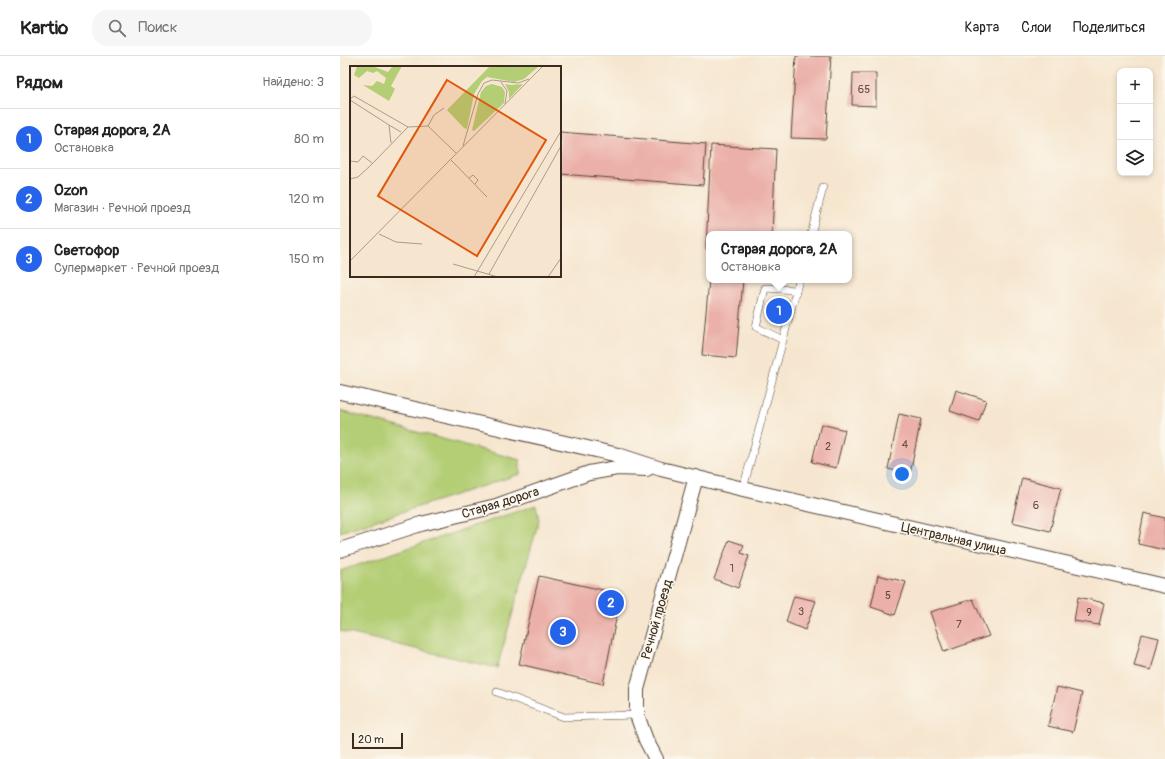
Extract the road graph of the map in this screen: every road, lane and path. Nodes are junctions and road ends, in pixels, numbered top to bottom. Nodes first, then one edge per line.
1 (823, 188) dead end
2 (812, 231) edge
3 (798, 283) edge
4 (796, 290) junction
5 (783, 340) junction
6 (340, 392) edge
7 (661, 469) junction
8 (696, 477) junction
9 (743, 489) junction
10 (340, 550) edge
11 (1165, 586) edge
12 (497, 692) dead end
13 (637, 715) junction
14 (656, 759) edge

1 - 2 lane
3 - 4 lane
4 - 5 lane
4 - 5 lane
5 - 9 lane
6 - 7 street, Старая дорога
7 - 8 street, Старая дорога
7 - 10 street, Старая дорога
8 - 9 street, Старая дорога
8 - 13 street, Речной проезд
9 - 11 street, Центральная улица
12 - 13 lane
13 - 14 street, Речной проезд

